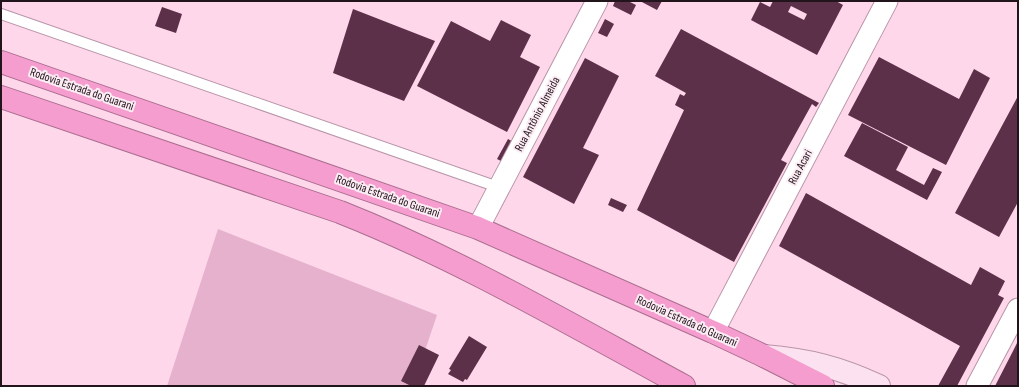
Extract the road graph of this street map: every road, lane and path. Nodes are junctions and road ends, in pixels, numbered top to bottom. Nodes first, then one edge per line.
1 (597, 1) edge
2 (887, 1) edge
3 (1, 14) edge
4 (1, 62) edge
5 (1, 97) edge
6 (498, 187) junction
7 (478, 228) junction
8 (1018, 309) edge
9 (713, 332) junction
10 (764, 356) junction
11 (684, 386) edge
12 (823, 386) edge
13 (879, 386) edge
14 (977, 386) edge

1 - 6 street, Rua Antônio Almeida
2 - 9 street, Rua Acari
3 - 6 lane
4 - 7 highway, Rodovia Estrada do Guarani
5 - 11 highway
6 - 7 street, Rua Antônio Almeida
7 - 9 highway, Rodovia Estrada do Guarani
8 - 14 street
9 - 10 highway, Rodovia Estrada do Guarani
10 - 12 highway, Rodovia Estrada do Guarani
10 - 13 main road

